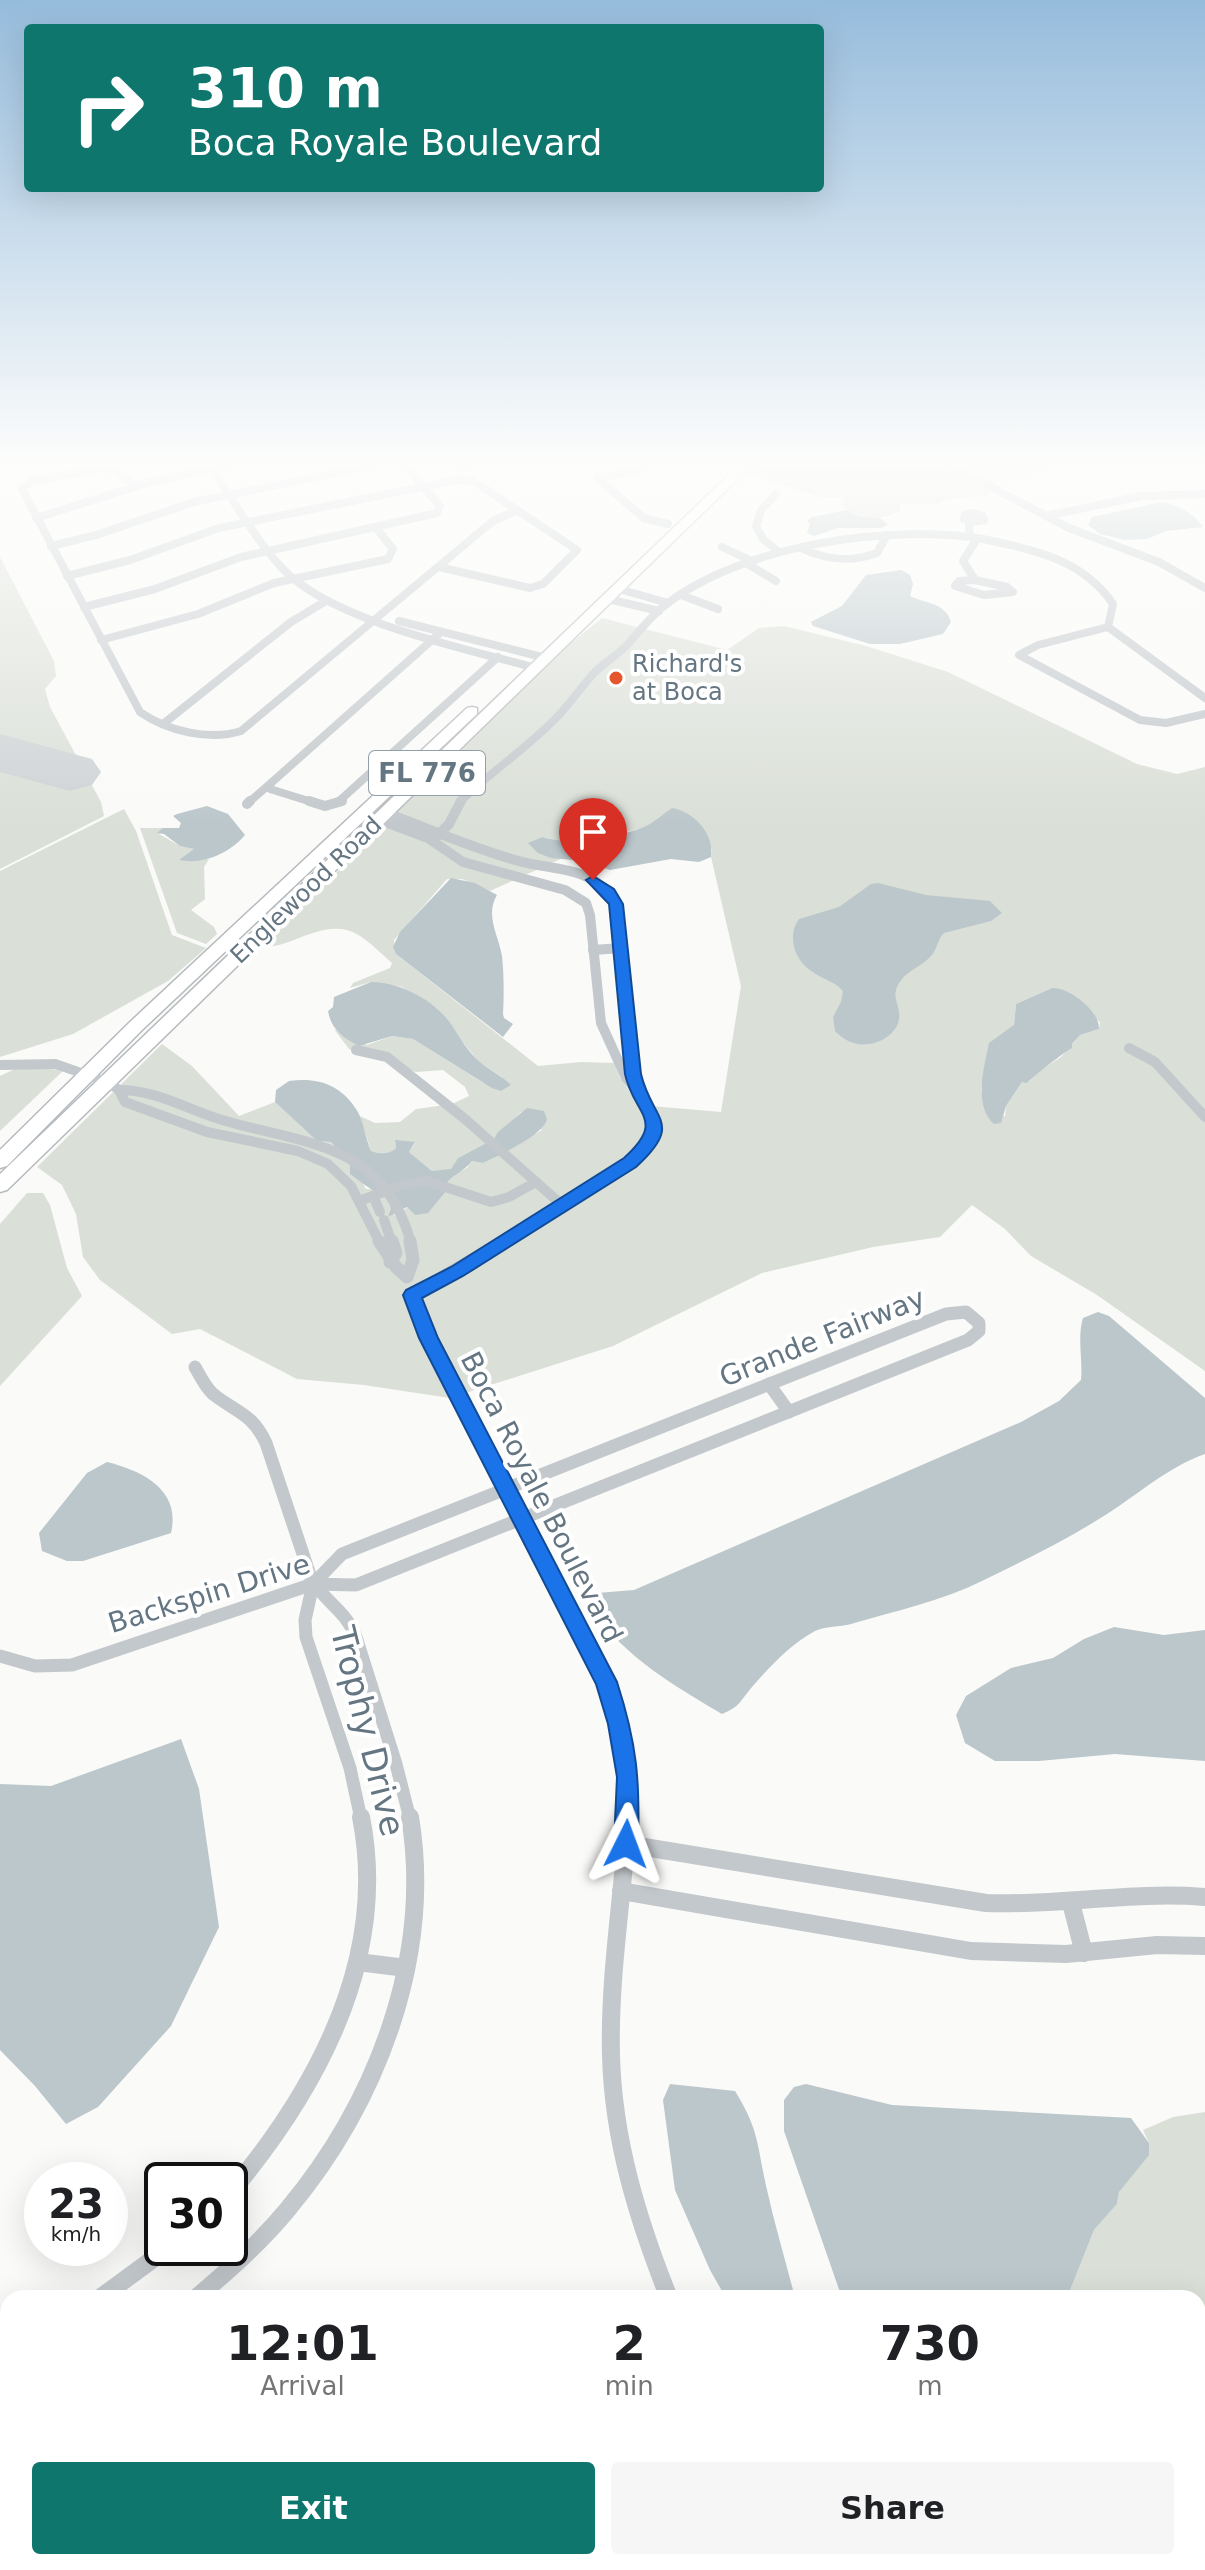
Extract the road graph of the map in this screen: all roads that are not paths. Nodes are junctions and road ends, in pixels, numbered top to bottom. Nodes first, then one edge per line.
1 (72, 585) edge
2 (166, 585) edge
3 (270, 585) edge
4 (301, 585) edge
5 (417, 585) edge
6 (509, 585) edge
7 (538, 585) edge
8 (617, 585) edge
9 (619, 585) edge
10 (702, 585) edge
11 (956, 585) edge
12 (998, 585) edge
13 (1100, 585) edge
14 (610, 593) junction
15 (681, 595) junction
16 (643, 596) junction
17 (326, 601) junction
18 (668, 603) junction
19 (633, 605) junction
20 (84, 607) junction
21 (718, 609) dead end
22 (659, 611) junction
23 (376, 619) junction
24 (1108, 627) junction
25 (438, 635) junction
26 (101, 640) junction
27 (498, 657) junction
28 (533, 661) junction
29 (1205, 698) edge
30 (1205, 714) edge
31 (163, 724) junction
32 (418, 762) junction
33 (270, 785) junction
34 (247, 804) dead end
35 (383, 817) junction
36 (441, 833) junction
37 (430, 840) junction
38 (481, 847) junction
39 (463, 862) junction
40 (487, 871) junction
41 (622, 948) junction
42 (593, 950) junction
43 (1129, 1048) dead end
44 (356, 1050) dead end
45 (0, 1065) edge
46 (106, 1082) junction
47 (636, 1089) junction
48 (1205, 1117) edge
49 (0, 1161) edge
50 (536, 1182) junction
51 (0, 1185) edge
52 (388, 1191) junction
53 (367, 1198) junction
54 (562, 1205) junction
55 (409, 1236) junction
56 (394, 1241) junction
57 (390, 1262) junction
58 (407, 1277) junction
59 (412, 1295) junction
60 (195, 1367) dead end
61 (769, 1384) junction
62 (789, 1412) junction
63 (507, 1488) junction
64 (523, 1519) junction
65 (313, 1584) junction
66 (0, 1656) edge
67 (626, 1844) junction
68 (621, 1891) junction
69 (1205, 1897) edge
70 (1071, 1903) junction
71 (1205, 1946) edge
72 (1084, 1953) junction
73 (358, 1962) junction
74 (406, 1968) junction
75 (248, 2171) edge
76 (144, 2266) edge
77 (111, 2290) edge
78 (205, 2290) edge
79 (666, 2290) edge

1 - 20 street
2 - 20 street
3 - 26 street
4 - 17 street
5 - 23 street
6 - 7 street
8 - 14 main road, Englewood Road / FL 776
9 - 14 main road, Englewood Road / FL 776
10 - 15 street
11 - 12 street
13 - 24 street
14 - 16 street
14 - 19 street
14 - 28 main road, Englewood Road / FL 776
15 - 18 street
15 - 21 street
16 - 18 street
16 - 19 street
17 - 23 street
17 - 31 street
18 - 22 street
19 - 22 street
20 - 26 street
22 - 36 street
23 - 25 street
23 - 31 street
24 - 29 street
24 - 30 street
25 - 27 street
25 - 28 street
25 - 33 street
26 - 31 street
27 - 28 street
27 - 33 street
28 - 32 main road, Englewood Road / FL 776
28 - 35 main road, Englewood Road / FL 776
32 - 35 main road
32 - 46 main road, Englewood Road / FL 776
33 - 34 street
35 - 36 street
35 - 37 street
35 - 46 main road, Englewood Road / FL 776
36 - 37 street
36 - 38 street
37 - 39 street
37 - 40 street
38 - 39 street
38 - 41 street
39 - 40 street
40 - 42 street
41 - 42 street
41 - 47 street
42 - 47 street
43 - 48 street
44 - 50 street
45 - 46 street
46 - 49 main road, FL 776
46 - 51 main road, FL 776
46 - 52 street
46 - 53 street
47 - 54 street
50 - 52 street
50 - 54 street
52 - 53 street
52 - 55 street
53 - 56 street
53 - 57 street
54 - 59 street
55 - 56 street
55 - 58 street
56 - 57 street
57 - 58 street
58 - 59 street, Boca Royale Boulevard
59 - 63 street, Boca Royale Boulevard
60 - 65 street, Trophy Drive
61 - 62 street
61 - 62 street, Grande Fairway
61 - 63 street, Grande Fairway
62 - 64 street, Grande Fairway
63 - 64 street, Boca Royale Boulevard
63 - 65 street, Grande Fairway
64 - 65 street, Backspin Drive
64 - 67 street, Boca Royale Boulevard
65 - 66 street, Backspin Drive
65 - 73 street, Trophy Drive
65 - 74 street, Trophy Drive
67 - 68 street, Boca Royale Boulevard
67 - 70 street
68 - 72 street
68 - 79 street, Boca Royale Boulevard
69 - 70 street
70 - 72 street
71 - 72 street
73 - 74 street
73 - 75 street, Trophy Drive
74 - 78 street, Trophy Drive
76 - 77 street

